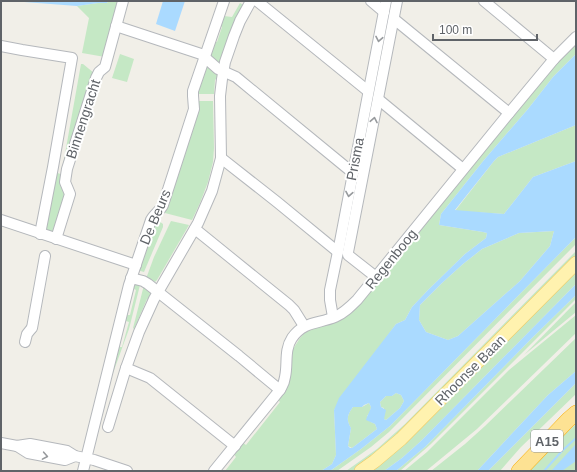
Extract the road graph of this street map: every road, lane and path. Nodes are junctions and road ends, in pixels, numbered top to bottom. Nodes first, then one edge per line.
1 (123, 1) edge
2 (224, 1) edge
3 (251, 1) edge
4 (257, 1) edge
5 (371, 1) edge
6 (386, 1) edge
7 (397, 1) edge
8 (484, 1) edge
9 (384, 12) junction
10 (394, 19) junction
11 (116, 26) junction
12 (576, 37) edge
13 (1, 46) edge
14 (204, 58) junction
15 (554, 59) junction
16 (223, 71) junction
17 (368, 91) junction
18 (378, 99) junction
19 (509, 113) junction
20 (221, 158) junction
21 (464, 168) junction
22 (353, 173) junction
23 (1, 220) edge
24 (195, 228) junction
25 (40, 234) junction
26 (56, 239) junction
27 (338, 252) junction
28 (45, 256) dead end
29 (576, 264) edge
30 (136, 265) junction
31 (376, 277) junction
32 (131, 278) junction
33 (158, 292) junction
34 (333, 317) junction
35 (304, 326) junction
36 (25, 342) dead end
37 (126, 368) junction
38 (280, 390) junction
39 (576, 413) edge
40 (108, 427) dead end
41 (1, 443) edge
42 (235, 446) junction
43 (87, 458) junction
44 (83, 471) edge
45 (127, 471) edge
46 (214, 471) edge
47 (361, 471) edge
48 (519, 471) edge

1 - 11 street, Binnengracht
2 - 14 street, De Beurs
3 - 16 street
4 - 17 street
5 - 9 street
6 - 9 street, Prisma
7 - 10 street, Prisma
8 - 15 street
9 -> 17 street, Prisma
10 - 18 street, Prisma
10 - 19 street
11 - 14 street
11 - 26 street, Binnengracht
12 - 15 street, Regenboog
13 - 25 street, Binnengracht
14 - 16 street
14 - 30 street, De Beurs
15 - 19 street, Regenboog
16 - 20 street
16 - 22 street
17 - 22 street, Prisma
18 - 21 street
31 -> 18 street, Prisma
19 - 21 street, Regenboog
20 - 24 street
20 - 27 street
21 - 31 street, Regenboog
22 -> 27 street, Prisma
23 - 25 street
24 - 33 street
24 - 35 street
25 - 26 street
26 - 30 street
27 - 34 street, Prisma
28 - 36 street
29 - 47 main road, Rhoonse Baan
30 - 32 street, De Beurs
31 - 34 street, Regenboog
32 - 33 street
32 - 43 street, De Beurs
33 - 37 street
33 - 38 street
34 - 35 street, Regenboog
35 - 38 street
37 - 40 street
37 - 42 street
38 - 42 street
39 - 48 highway, A15
41 - 43 street
42 - 46 street
43 - 44 street, De Beurs
43 - 45 street

